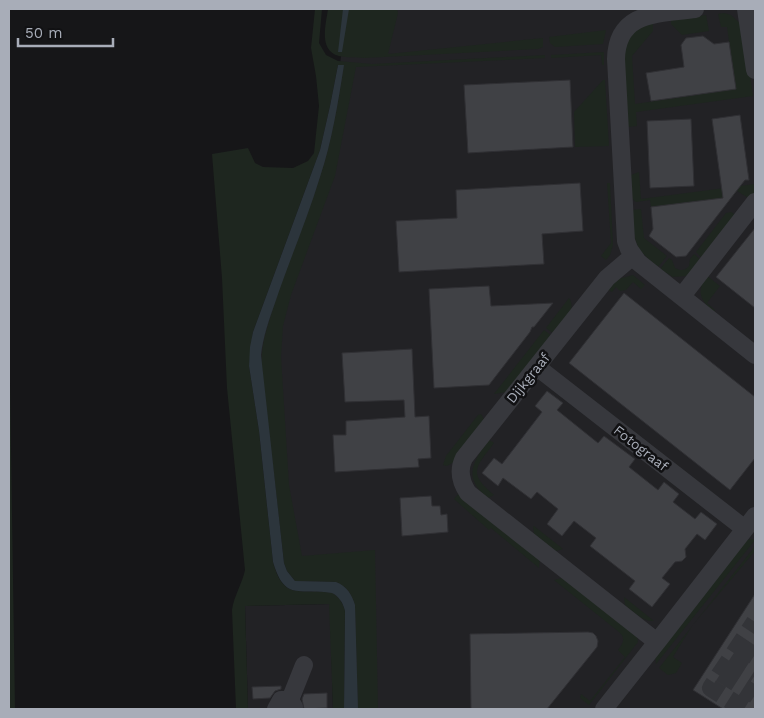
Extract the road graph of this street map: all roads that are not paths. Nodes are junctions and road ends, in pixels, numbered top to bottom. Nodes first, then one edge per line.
1 (695, 9) edge
2 (746, 9) edge
3 (755, 70) edge
4 (755, 202) edge
5 (633, 256) junction
6 (682, 296) junction
7 (755, 355) edge
8 (537, 367) junction
9 (750, 523) edge
10 (657, 642) junction
11 (304, 665) dead end
12 (287, 706) edge
13 (604, 709) edge

1 - 5 street
2 - 3 street
4 - 6 street
5 - 6 street
5 - 8 street, Dijkgraaf
6 - 7 street
8 - 9 street, Fotograaf
8 - 10 street, Dijkgraaf
9 - 10 street, Fotograaf
10 - 13 street
11 - 12 street

